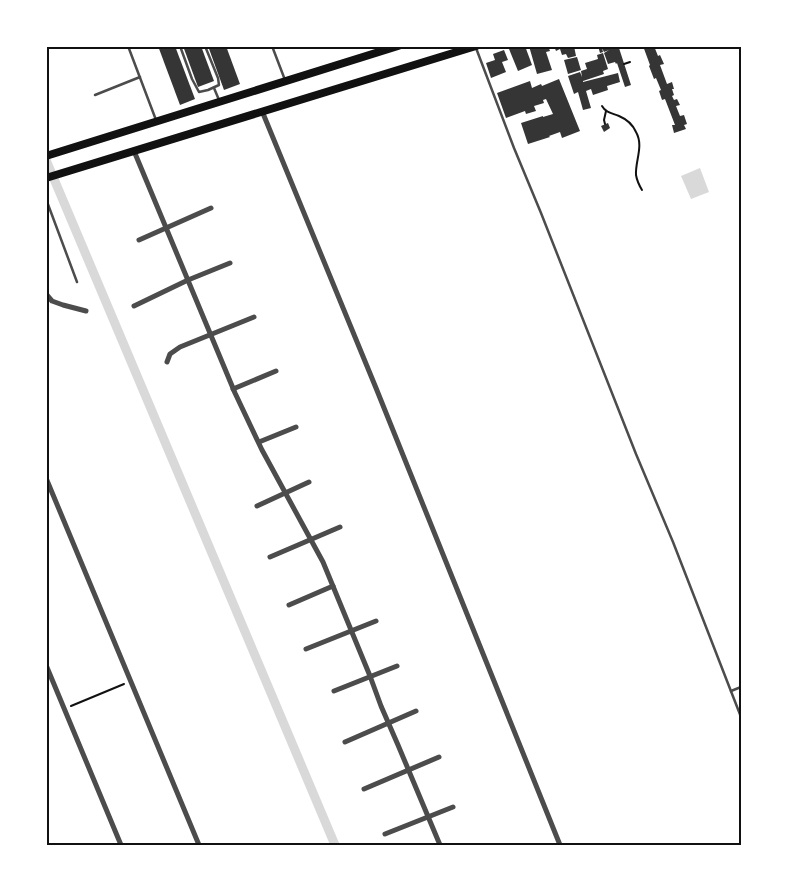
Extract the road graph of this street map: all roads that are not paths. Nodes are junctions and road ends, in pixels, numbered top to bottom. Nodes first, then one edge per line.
1 (128, 46) edge
2 (180, 46) edge
3 (205, 46) edge
4 (272, 46) edge
5 (476, 46) edge
6 (395, 47) edge
7 (140, 77) junction
8 (285, 81) junction
9 (214, 88) junction
10 (96, 94) dead end
11 (220, 102) junction
12 (262, 112) junction
13 (156, 122) junction
14 (134, 151) junction
15 (46, 156) edge
16 (46, 178) edge
17 (46, 199) edge
18 (211, 208) dead end
19 (166, 228) junction
20 (139, 240) dead end
21 (230, 263) dead end
22 (188, 280) junction
23 (77, 282) dead end
24 (46, 294) edge
25 (134, 306) dead end
26 (86, 311) dead end
27 (254, 317) dead end
28 (211, 335) junction
29 (167, 362) dead end
30 (276, 371) dead end
31 (233, 389) junction
32 (296, 427) dead end
33 (259, 442) junction
34 (46, 478) edge
35 (308, 482) dead end
36 (285, 493) junction
37 (257, 506) dead end
38 (340, 527) dead end
39 (311, 540) junction
40 (270, 557) dead end
41 (333, 586) junction
42 (289, 605) dead end
43 (376, 621) dead end
44 (352, 631) junction
45 (306, 649) dead end
46 (46, 665) edge
47 (397, 666) dead end
48 (370, 676) junction
49 (741, 687) edge
50 (334, 691) dead end
51 (731, 691) junction
52 (416, 711) dead end
53 (741, 717) edge
54 (389, 724) junction
55 (344, 742) dead end
56 (439, 757) dead end
57 (408, 769) junction
58 (364, 788) dead end
59 (453, 807) dead end
60 (428, 816) junction
61 (385, 834) dead end
62 (121, 845) edge
63 (199, 845) edge
64 (440, 845) edge
65 (560, 845) edge

1 - 7 lane
2 - 9 lane
3 - 9 lane
4 - 8 lane
5 - 12 main road
5 - 51 lane
6 - 8 main road
7 - 10 lane
7 - 13 lane
8 - 11 main road
9 - 11 lane
11 - 13 main road
12 - 14 main road
12 - 65 street
13 - 15 main road
14 - 16 main road
14 - 19 street
17 - 23 lane
18 - 19 street
19 - 20 street
19 - 22 street
21 - 22 street
22 - 25 street
22 - 28 street
24 - 26 street
27 - 28 street
28 - 29 street
28 - 31 street
30 - 31 street
31 - 33 street
32 - 33 street
33 - 36 street
34 - 63 street
35 - 36 street
36 - 37 street
36 - 39 street
38 - 39 street
39 - 40 street
39 - 41 street
41 - 42 street
41 - 44 street
43 - 44 street
44 - 45 street
44 - 48 street
46 - 62 street
47 - 48 street
48 - 50 street
48 - 54 street
49 - 51 lane
51 - 53 lane
52 - 54 street
54 - 55 street
54 - 57 street
56 - 57 street
57 - 58 street
57 - 60 street
59 - 60 street
60 - 61 street
60 - 64 street

